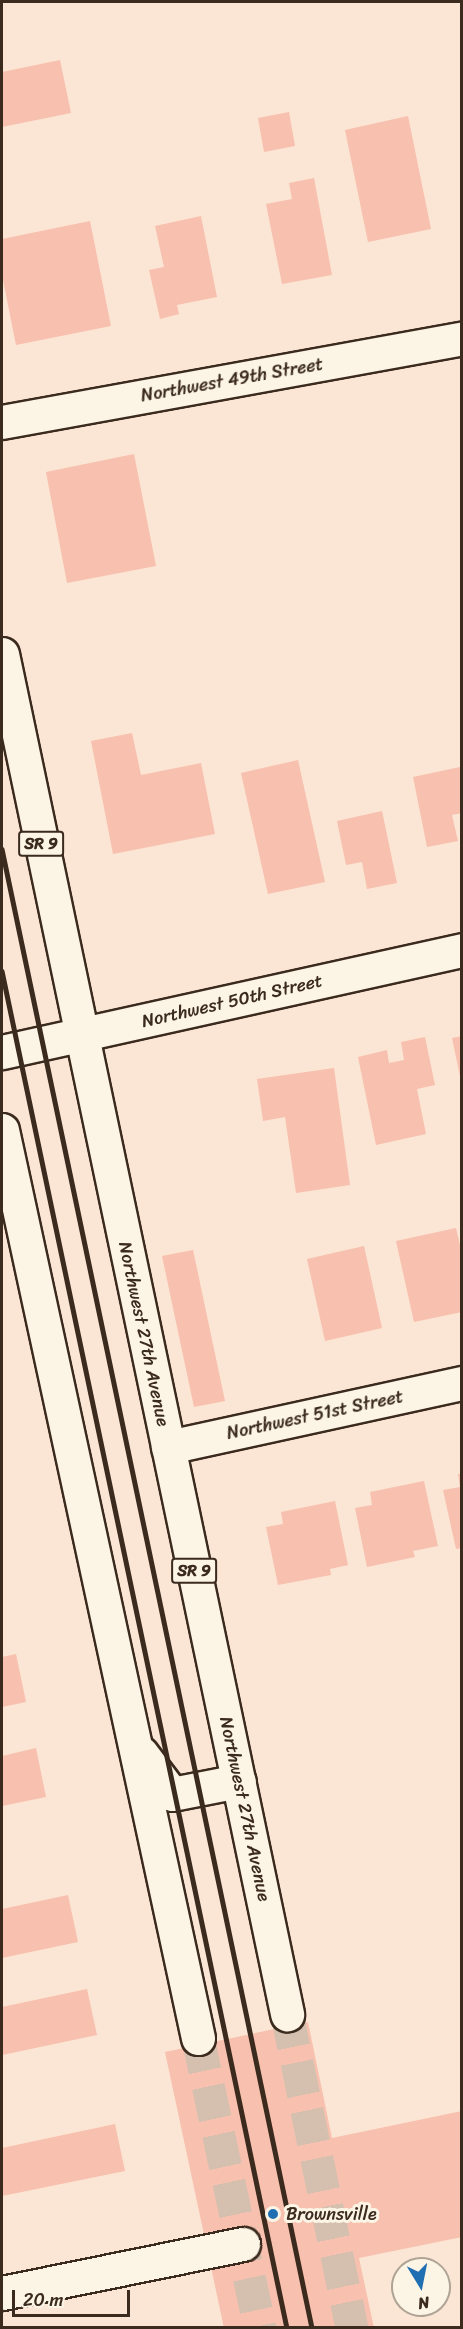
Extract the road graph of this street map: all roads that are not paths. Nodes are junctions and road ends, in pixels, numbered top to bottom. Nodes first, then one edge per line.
1 (462, 338) edge
2 (2, 422) edge
3 (2, 654) edge
4 (462, 950) edge
5 (81, 1035) junction
6 (2, 1052) edge
7 (2, 1130) edge
8 (462, 1383) edge
9 (168, 1447) junction
10 (135, 1744) junction
11 (239, 1781) junction
12 (287, 2014) tunnel mouth
13 (198, 2038) tunnel mouth
14 (243, 2244) dead end
15 (2, 2293) edge

1 - 2 main road, Northwest 49th Street
3 - 5 main road, Northwest 27th Avenue / SR 9
4 - 5 main road, Northwest 50th Street
5 - 6 main road, Northwest 50th Street
5 - 9 main road, Northwest 27th Avenue / SR 9
7 - 10 main road
8 - 9 main road, Northwest 51st Street
9 - 11 main road, Northwest 27th Avenue / SR 9
10 - 11 main road
10 - 13 main road
11 - 12 main road, Northwest 27th Avenue / SR 9
14 - 15 main road

